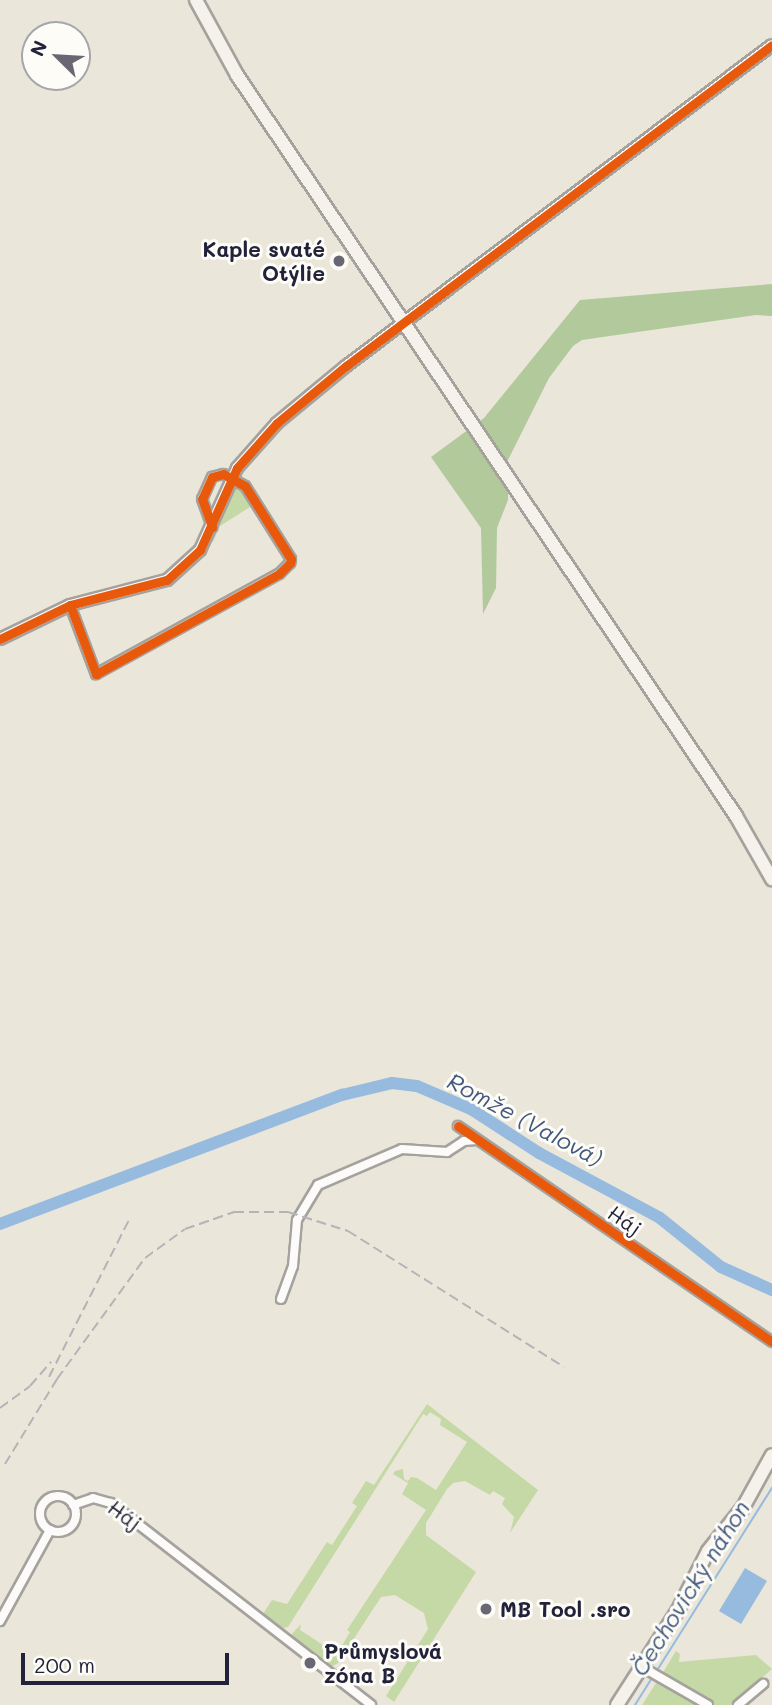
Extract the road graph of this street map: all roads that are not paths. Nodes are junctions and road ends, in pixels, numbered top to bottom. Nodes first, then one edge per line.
1 (196, 0) edge
2 (772, 45) edge
3 (403, 323) junction
4 (233, 477) junction
5 (212, 527) junction
6 (70, 605) junction
7 (0, 639) edge
8 (772, 879) edge
9 (458, 1126) dead end
10 (480, 1140) junction
11 (281, 1299) dead end
12 (772, 1342) edge
13 (772, 1455) edge
14 (73, 1505) junction
15 (50, 1530) junction
16 (0, 1621) edge
17 (651, 1672) junction
18 (763, 1684) dead end
19 (371, 1705) edge
20 (617, 1705) edge
21 (708, 1705) edge
22 (738, 1705) edge

1 - 3 main road
2 - 3 street
3 - 4 street
3 - 8 main road
4 - 5 street
4 - 5 street
4 - 6 street
5 - 6 street
6 - 7 street
9 - 10 street, Háj
10 - 11 street
10 - 12 street, Háj
13 - 17 main road
14 - 15 street
14 - 15 street
14 - 19 street, Háj
15 - 16 street
17 - 20 main road
17 - 21 street
18 - 22 street

